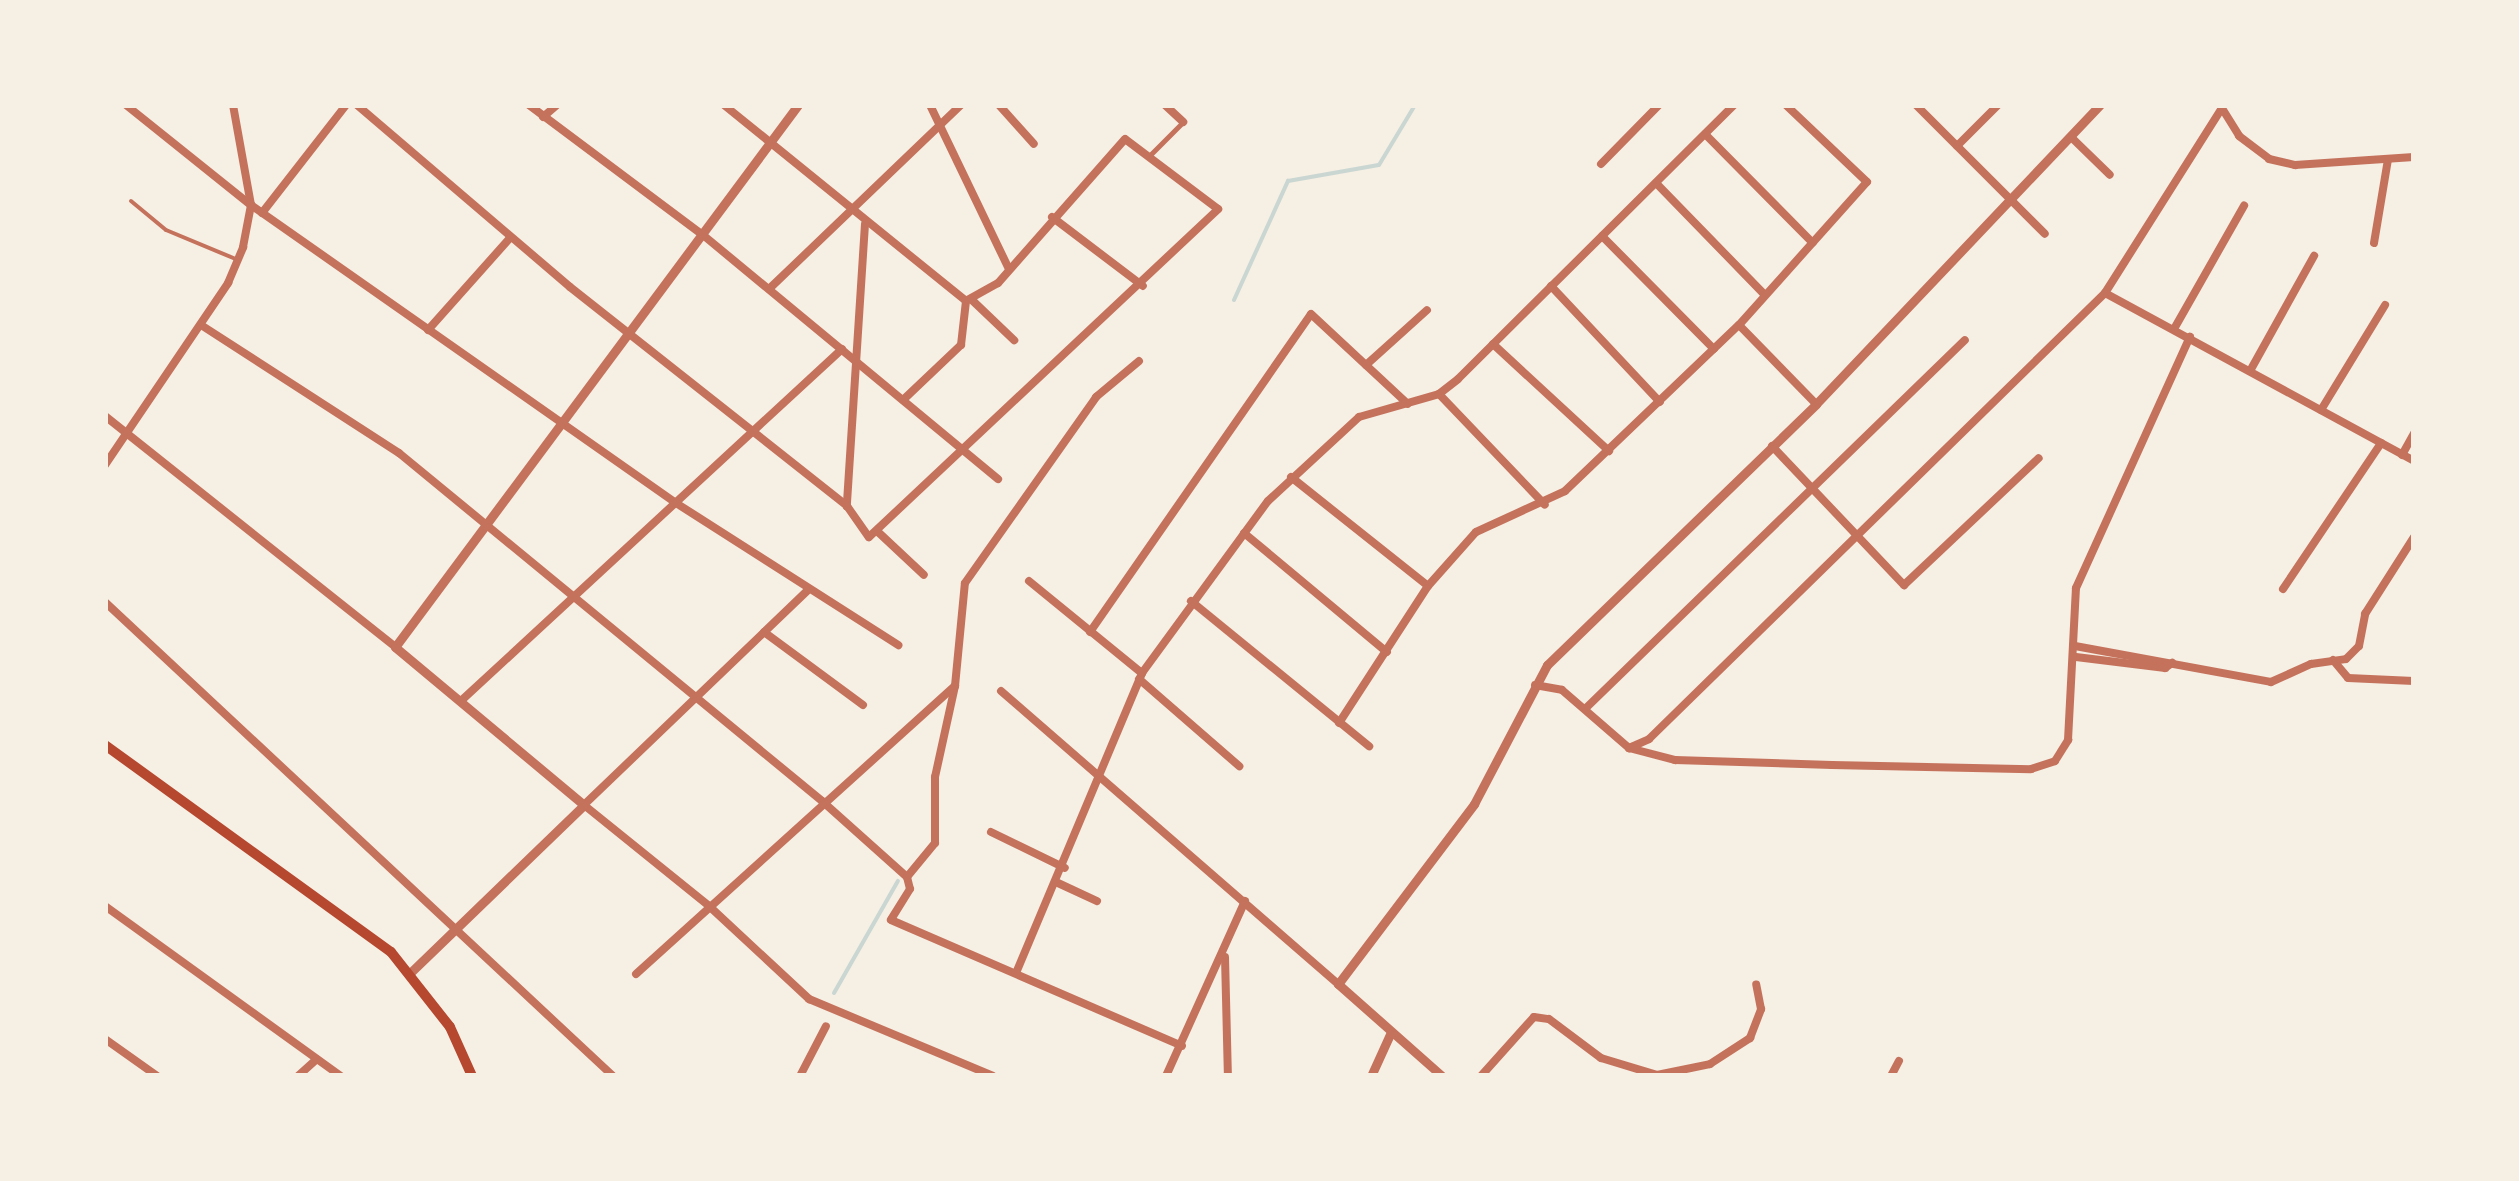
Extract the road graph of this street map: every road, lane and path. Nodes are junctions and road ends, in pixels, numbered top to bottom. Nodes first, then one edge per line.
1 (126, 105) edge
2 (233, 105) edge
3 (346, 105) edge
4 (357, 105) edge
5 (529, 105) edge
6 (557, 105) edge
7 (724, 105) edge
8 (798, 105) edge
9 (930, 105) edge
10 (961, 105) edge
11 (999, 105) edge
12 (1165, 105) edge
13 (1659, 105) edge
14 (1734, 105) edge
15 (1786, 105) edge
16 (1916, 105) edge
17 (1998, 105) edge
18 (2100, 105) edge
19 (2221, 107) edge
20 (544, 117) junction
21 (1184, 122) joint
22 (942, 123) junction
23 (1705, 134) junction
24 (2070, 136) junction
25 (770, 143) junction
26 (1034, 144) dead end
27 (1957, 146) junction
28 (1148, 157) junction
29 (2414, 158) edge
30 (2388, 159) junction
31 (1601, 164) dead end
32 (2110, 174) dead end
33 (1656, 182) junction
34 (131, 201) dead end
35 (2011, 201) junction
36 (252, 205) junction
37 (2244, 206) dead end
38 (849, 210) junction
39 (262, 213) junction
40 (1052, 217) junction
41 (865, 224) junction
42 (2044, 234) dead end
43 (704, 235) junction
44 (1602, 236) junction
45 (510, 238) junction
46 (1813, 242) junction
47 (2374, 243) dead end
48 (2314, 256) dead end
49 (238, 260) junction
50 (1008, 269) junction
51 (1143, 286) junction
52 (1552, 286) junction
53 (768, 288) junction
54 (1764, 294) junction
55 (2105, 294) junction
56 (970, 301) junction
57 (2385, 305) dead end
58 (1427, 310) dead end
59 (201, 325) junction
60 (1738, 325) junction
61 (428, 330) junction
62 (2174, 330) junction
63 (630, 336) junction
64 (2190, 337) junction
65 (1014, 340) dead end
66 (1966, 340) dead end
67 (1493, 344) junction
68 (842, 349) junction
69 (1714, 350) junction
70 (853, 358) junction
71 (1139, 362) dead end
72 (1366, 365) junction
73 (2250, 371) junction
74 (1439, 394) junction
75 (903, 400) junction
76 (1660, 402) junction
77 (1408, 404) junction
78 (1816, 404) junction
79 (2322, 410) junction
80 (105, 416) edge
81 (564, 425) junction
82 (754, 431) junction
83 (129, 433) junction
84 (2414, 433) edge
85 (2380, 443) junction
86 (1772, 446) junction
87 (966, 451) junction
88 (1609, 452) junction
89 (2402, 454) junction
90 (2039, 458) dead end
91 (2414, 462) edge
92 (105, 465) edge
93 (1291, 477) junction
94 (998, 479) dead end
95 (1813, 489) junction
96 (676, 503) junction
97 (1545, 505) junction
98 (847, 506) junction
99 (489, 528) junction
100 (1244, 532) junction
101 (873, 534) junction
102 (1860, 536) junction
103 (2414, 537) edge
104 (924, 576) dead end
105 (1029, 581) dead end
106 (1428, 586) junction
107 (2283, 590) dead end
108 (807, 592) junction
109 (574, 596) junction
110 (1191, 601) junction
111 (105, 602) edge
112 (764, 632) junction
113 (1090, 632) junction
114 (898, 645) dead end
115 (2074, 646) junction
116 (395, 647) junction
117 (1387, 652) junction
118 (2076, 657) junction
119 (2333, 660) junction
120 (2172, 663) junction
121 (1141, 676) junction
122 (2414, 681) edge
123 (1535, 685) junction
124 (956, 686) junction
125 (1001, 691) dead end
126 (696, 698) junction
127 (463, 699) junction
128 (862, 705) dead end
129 (1586, 708) junction
130 (1339, 723) junction
131 (105, 745) edge
132 (1368, 746) dead end
133 (1629, 748) junction
134 (1239, 766) dead end
135 (1103, 774) junction
136 (822, 801) junction
137 (584, 805) junction
138 (991, 832) dead end
139 (1065, 868) junction
140 (907, 878) junction
141 (1058, 884) junction
142 (1097, 900) dead end
143 (1245, 901) junction
144 (105, 906) edge
145 (710, 906) junction
146 (456, 926) junction
147 (1225, 953) junction
148 (411, 972) junction
149 (1016, 972) junction
150 (636, 974) dead end
151 (1338, 984) junction
152 (1756, 984) dead end
153 (826, 1026) dead end
154 (1391, 1032) junction
155 (105, 1039) edge
156 (1182, 1046) junction
157 (317, 1059) junction
158 (1899, 1060) dead end
159 (968, 1072) edge
160 (1228, 1074) edge
161 (157, 1076) edge
162 (298, 1076) edge
163 (341, 1076) edge
164 (472, 1076) edge
165 (614, 1076) edge
166 (800, 1076) edge
167 (992, 1076) edge
168 (1166, 1076) edge
169 (1240, 1076) edge
170 (1372, 1076) edge
171 (1442, 1076) edge
172 (1481, 1076) edge
173 (1890, 1076) edge

1 - 36 street
2 - 36 street
3 - 39 street
4 - 45 street
5 - 20 street
6 - 20 street
7 - 25 street
8 - 25 street
9 - 22 street
10 - 22 street
11 - 26 street
12 - 21 street
13 - 31 street
14 - 23 street
15 - 46 street
16 - 27 street
17 - 27 street
18 - 24 street
19 - 30 street
19 - 55 street
20 - 43 street
21 - 28 street
22 - 38 street
22 - 50 street
23 - 33 street
23 - 46 street
24 - 32 street
24 - 35 street
25 - 38 street
25 - 43 street
27 - 35 street
28 - 40 street
28 - 51 street
29 - 30 street
30 - 47 street
33 - 44 street
33 - 54 street
34 - 49 lane
35 - 42 street
35 - 78 street
36 - 39 street
36 - 49 street
37 - 62 street
38 - 41 street
38 - 53 street
39 - 61 street
40 - 50 street
40 - 51 street
41 - 56 street
41 - 70 street
43 - 53 street
43 - 63 street
44 - 52 street
44 - 69 street
45 - 61 street
45 - 63 street
46 - 54 street
48 - 73 street
49 - 59 street
50 - 56 street
51 - 87 street
52 - 67 street
52 - 76 street
53 - 68 street
54 - 60 street
55 - 62 street
55 - 102 street
56 - 65 street
56 - 75 street
57 - 79 street
58 - 72 street
59 - 83 street
59 - 99 street
60 - 69 street
60 - 78 street
61 - 81 street
62 - 64 street
63 - 81 street
63 - 82 street
64 - 73 street
64 - 115 street
66 - 95 street
67 - 74 street
67 - 88 street
68 - 70 street
68 - 82 street
69 - 76 street
70 - 75 street
70 - 98 street
71 - 124 street
72 - 77 street
72 - 113 street
73 - 79 street
74 - 77 street
74 - 97 street
75 - 87 street
76 - 88 street
77 - 93 street
78 - 86 street
79 - 85 street
80 - 83 street
81 - 96 street
81 - 99 street
82 - 96 street
82 - 98 street
83 - 92 street
83 - 116 street
84 - 89 street
85 - 89 street
85 - 107 street
86 - 95 street
86 - 123 street
87 - 94 street
87 - 101 street
88 - 97 street
89 - 91 street
90 - 102 street
93 - 100 street
93 - 106 street
95 - 102 street
95 - 129 street
96 - 108 street
96 - 109 street
97 - 106 street
98 - 101 street
99 - 109 street
99 - 116 street
100 - 110 street
100 - 117 street
101 - 104 street
102 - 133 street
103 - 119 street
105 - 113 street
106 - 117 street
108 - 112 street
108 - 114 street
109 - 126 street
109 - 127 street
110 - 121 street
110 - 130 street
111 - 146 street
112 - 126 street
112 - 128 street
113 - 121 street
115 - 118 street
115 - 120 street
116 - 127 street
117 - 130 street
118 - 120 street
118 - 133 street
119 - 120 street
119 - 122 street
121 - 134 street
121 - 135 street
123 - 129 street
123 - 151 street
124 - 136 street
124 - 140 street
125 - 135 street
126 - 136 street
126 - 137 street
127 - 137 street
129 - 133 street
130 - 132 street
131 - 148 main road
135 - 139 street
135 - 143 street
136 - 140 street
136 - 145 street
137 - 145 street
137 - 146 street
138 - 139 street
139 - 141 street
140 - 149 street
141 - 142 street
141 - 149 street
143 - 147 street
143 - 151 street
144 - 157 street
145 - 150 street
145 - 159 street
146 - 148 street
146 - 165 street
147 - 156 street
147 - 160 street
148 - 164 main road
149 - 156 street
151 - 154 street
152 - 172 street
153 - 166 street
154 - 170 street
154 - 171 street
155 - 161 street
156 - 168 street
157 - 162 street
157 - 163 street
158 - 173 street
159 - 167 street
160 - 169 street

